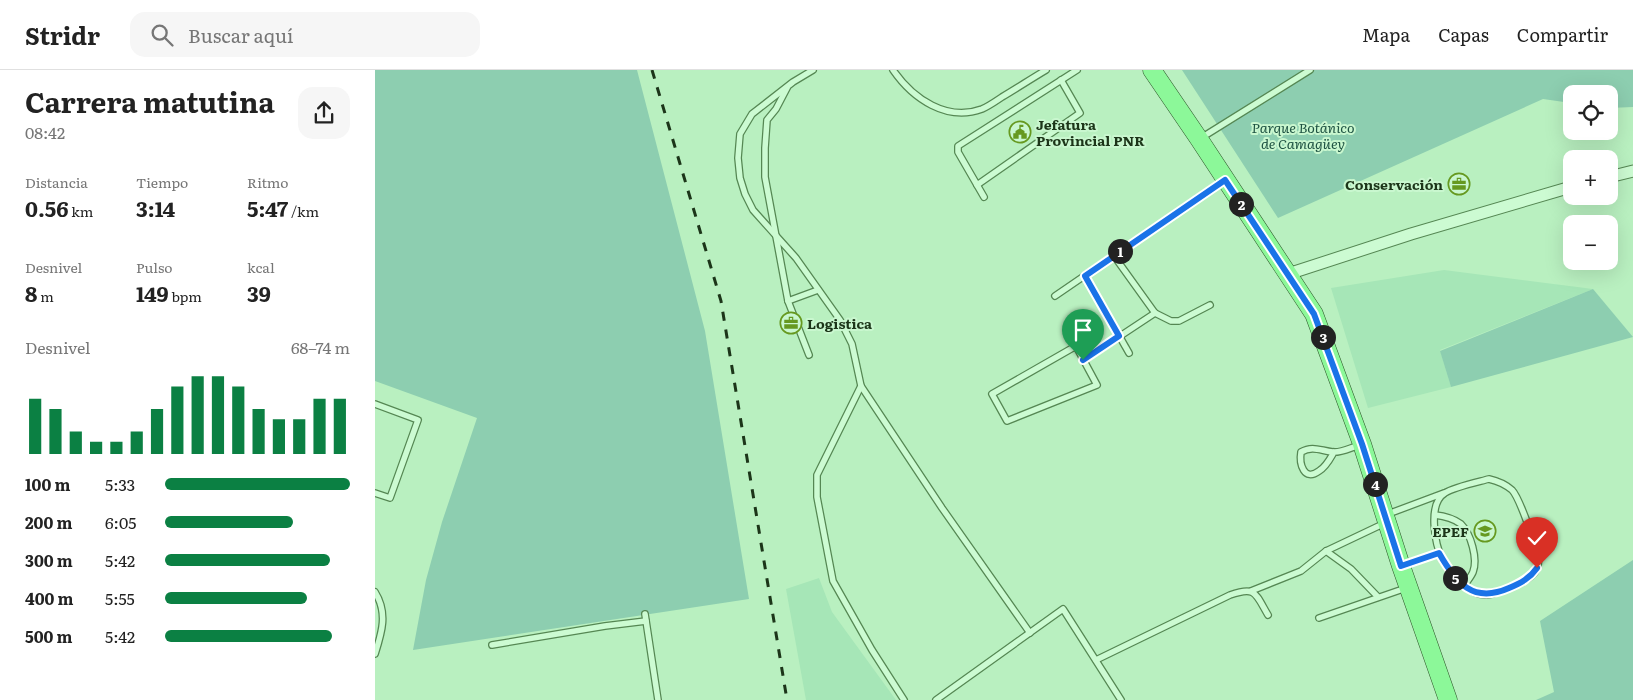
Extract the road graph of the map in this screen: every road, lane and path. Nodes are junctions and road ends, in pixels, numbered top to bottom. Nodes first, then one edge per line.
1 (813, 70) edge
2 (893, 70) edge
3 (1045, 70) edge
4 (1077, 70) edge
5 (1152, 70) edge
6 (1310, 70) edge
7 (1061, 80) junction
8 (788, 86) junction
9 (1199, 139) junction
10 (1633, 170) edge
11 (1618, 174) edge
12 (1225, 180) junction
13 (977, 185) junction
14 (1563, 190) edge
15 (984, 198) dead end
16 (775, 235) junction
17 (1114, 256) junction
18 (1288, 274) junction
19 (1085, 276) junction
20 (818, 290) junction
21 (1055, 296) dead end
22 (788, 301) junction
23 (1210, 305) dead end
24 (1155, 313) junction
25 (1119, 336) junction
26 (1129, 354) dead end
27 (809, 355) dead end
28 (1083, 360) junction
29 (861, 386) junction
30 (375, 404) edge
31 (1362, 444) junction
32 (1334, 452) junction
33 (375, 493) edge
34 (1445, 493) junction
35 (1435, 516) junction
36 (1386, 518) junction
37 (1326, 551) junction
38 (1439, 553) junction
39 (1401, 566) junction
40 (1464, 586) junction
41 (1408, 587) junction
42 (1251, 591) junction
43 (375, 592) edge
44 (1378, 598) junction
45 (645, 614) dead end
46 (1268, 615) dead end
47 (1319, 618) dead end
48 (646, 622) junction
49 (1030, 633) junction
50 (492, 645) dead end
51 (375, 654) edge
52 (1095, 660) junction
53 (658, 700) edge
54 (904, 700) edge
55 (936, 700) edge
56 (1121, 700) edge
57 (1448, 700) edge

1 - 8 lane
2 - 3 lane
4 - 7 lane
5 - 9 main road
6 - 9 lane
7 - 13 lane
7 - 13 lane
8 - 16 lane
8 - 16 lane
9 - 12 main road
10 - 11 street
12 - 17 lane
12 - 18 main road
13 - 15 lane
14 - 18 street
16 - 20 lane
16 - 22 lane
17 - 19 lane
17 - 24 lane
18 - 31 main road
19 - 21 lane
19 - 25 lane
20 - 22 lane
20 - 29 lane
22 - 27 lane
23 - 24 lane
24 - 25 lane
25 - 26 lane
25 - 28 lane
28 - 28 lane
29 - 49 lane
29 - 54 lane
30 - 33 lane
31 - 32 lane
31 - 36 main road
32 - 32 lane
34 - 35 lane
34 - 36 lane
34 - 40 lane
35 - 38 lane
35 - 40 lane
36 - 37 lane
36 - 39 main road
37 - 42 lane
37 - 44 lane
38 - 39 path
38 - 40 lane
39 - 41 main road
41 - 44 lane
41 - 57 main road
42 - 46 lane
42 - 52 lane
43 - 51 lane
44 - 47 lane
45 - 48 lane
48 - 50 lane
48 - 53 lane
49 - 52 lane
49 - 55 lane
52 - 56 lane

